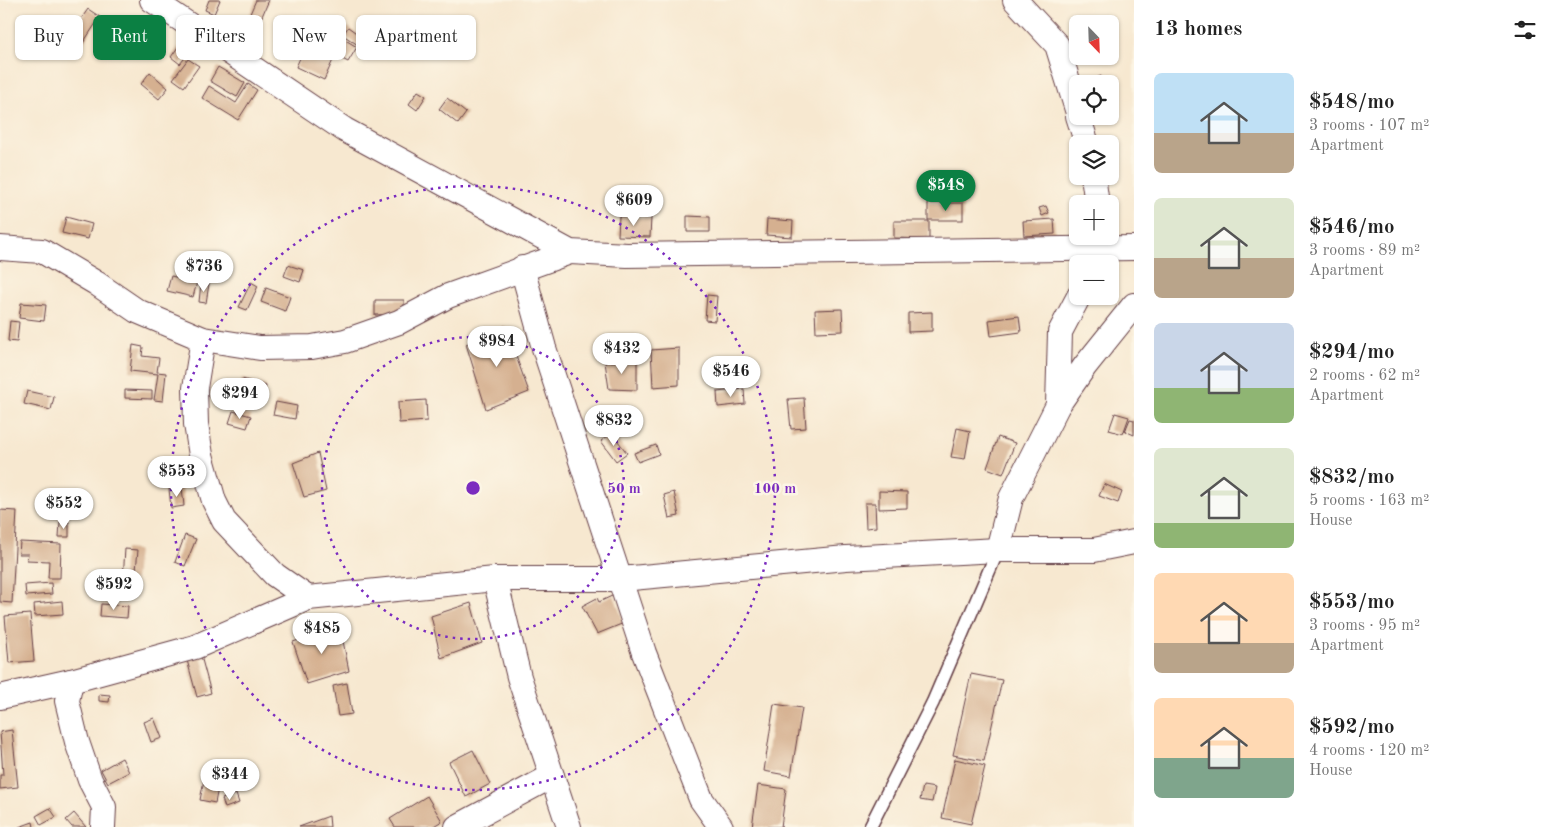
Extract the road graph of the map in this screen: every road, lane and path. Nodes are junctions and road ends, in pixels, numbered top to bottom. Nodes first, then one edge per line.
1 (152, 0) edge
2 (1015, 0) edge
3 (1069, 85) edge
4 (0, 248) edge
5 (1134, 248) edge
6 (1101, 249) edge
7 (570, 252) junction
8 (522, 268) junction
9 (1074, 305) edge
10 (1134, 305) edge
11 (203, 338) junction
12 (1058, 406) junction
13 (1134, 542) edge
14 (998, 550) junction
15 (495, 578) junction
16 (621, 579) junction
17 (308, 598) junction
18 (71, 681) junction
19 (0, 697) edge
20 (552, 776) junction
21 (103, 827) edge
22 (456, 827) edge
23 (569, 827) edge
24 (722, 827) edge
25 (870, 827) edge

1 - 7 street
2 - 3 street
4 - 11 street
5 - 6 street
6 - 7 street
7 - 8 street
8 - 11 street
8 - 16 street
9 - 12 street
10 - 12 street
11 - 17 street
12 - 14 street
13 - 14 street
14 - 16 street
14 - 25 lane
15 - 16 street
15 - 17 street
15 - 20 street
16 - 24 street
17 - 18 street
18 - 19 street
18 - 21 street
20 - 22 street
20 - 23 street

